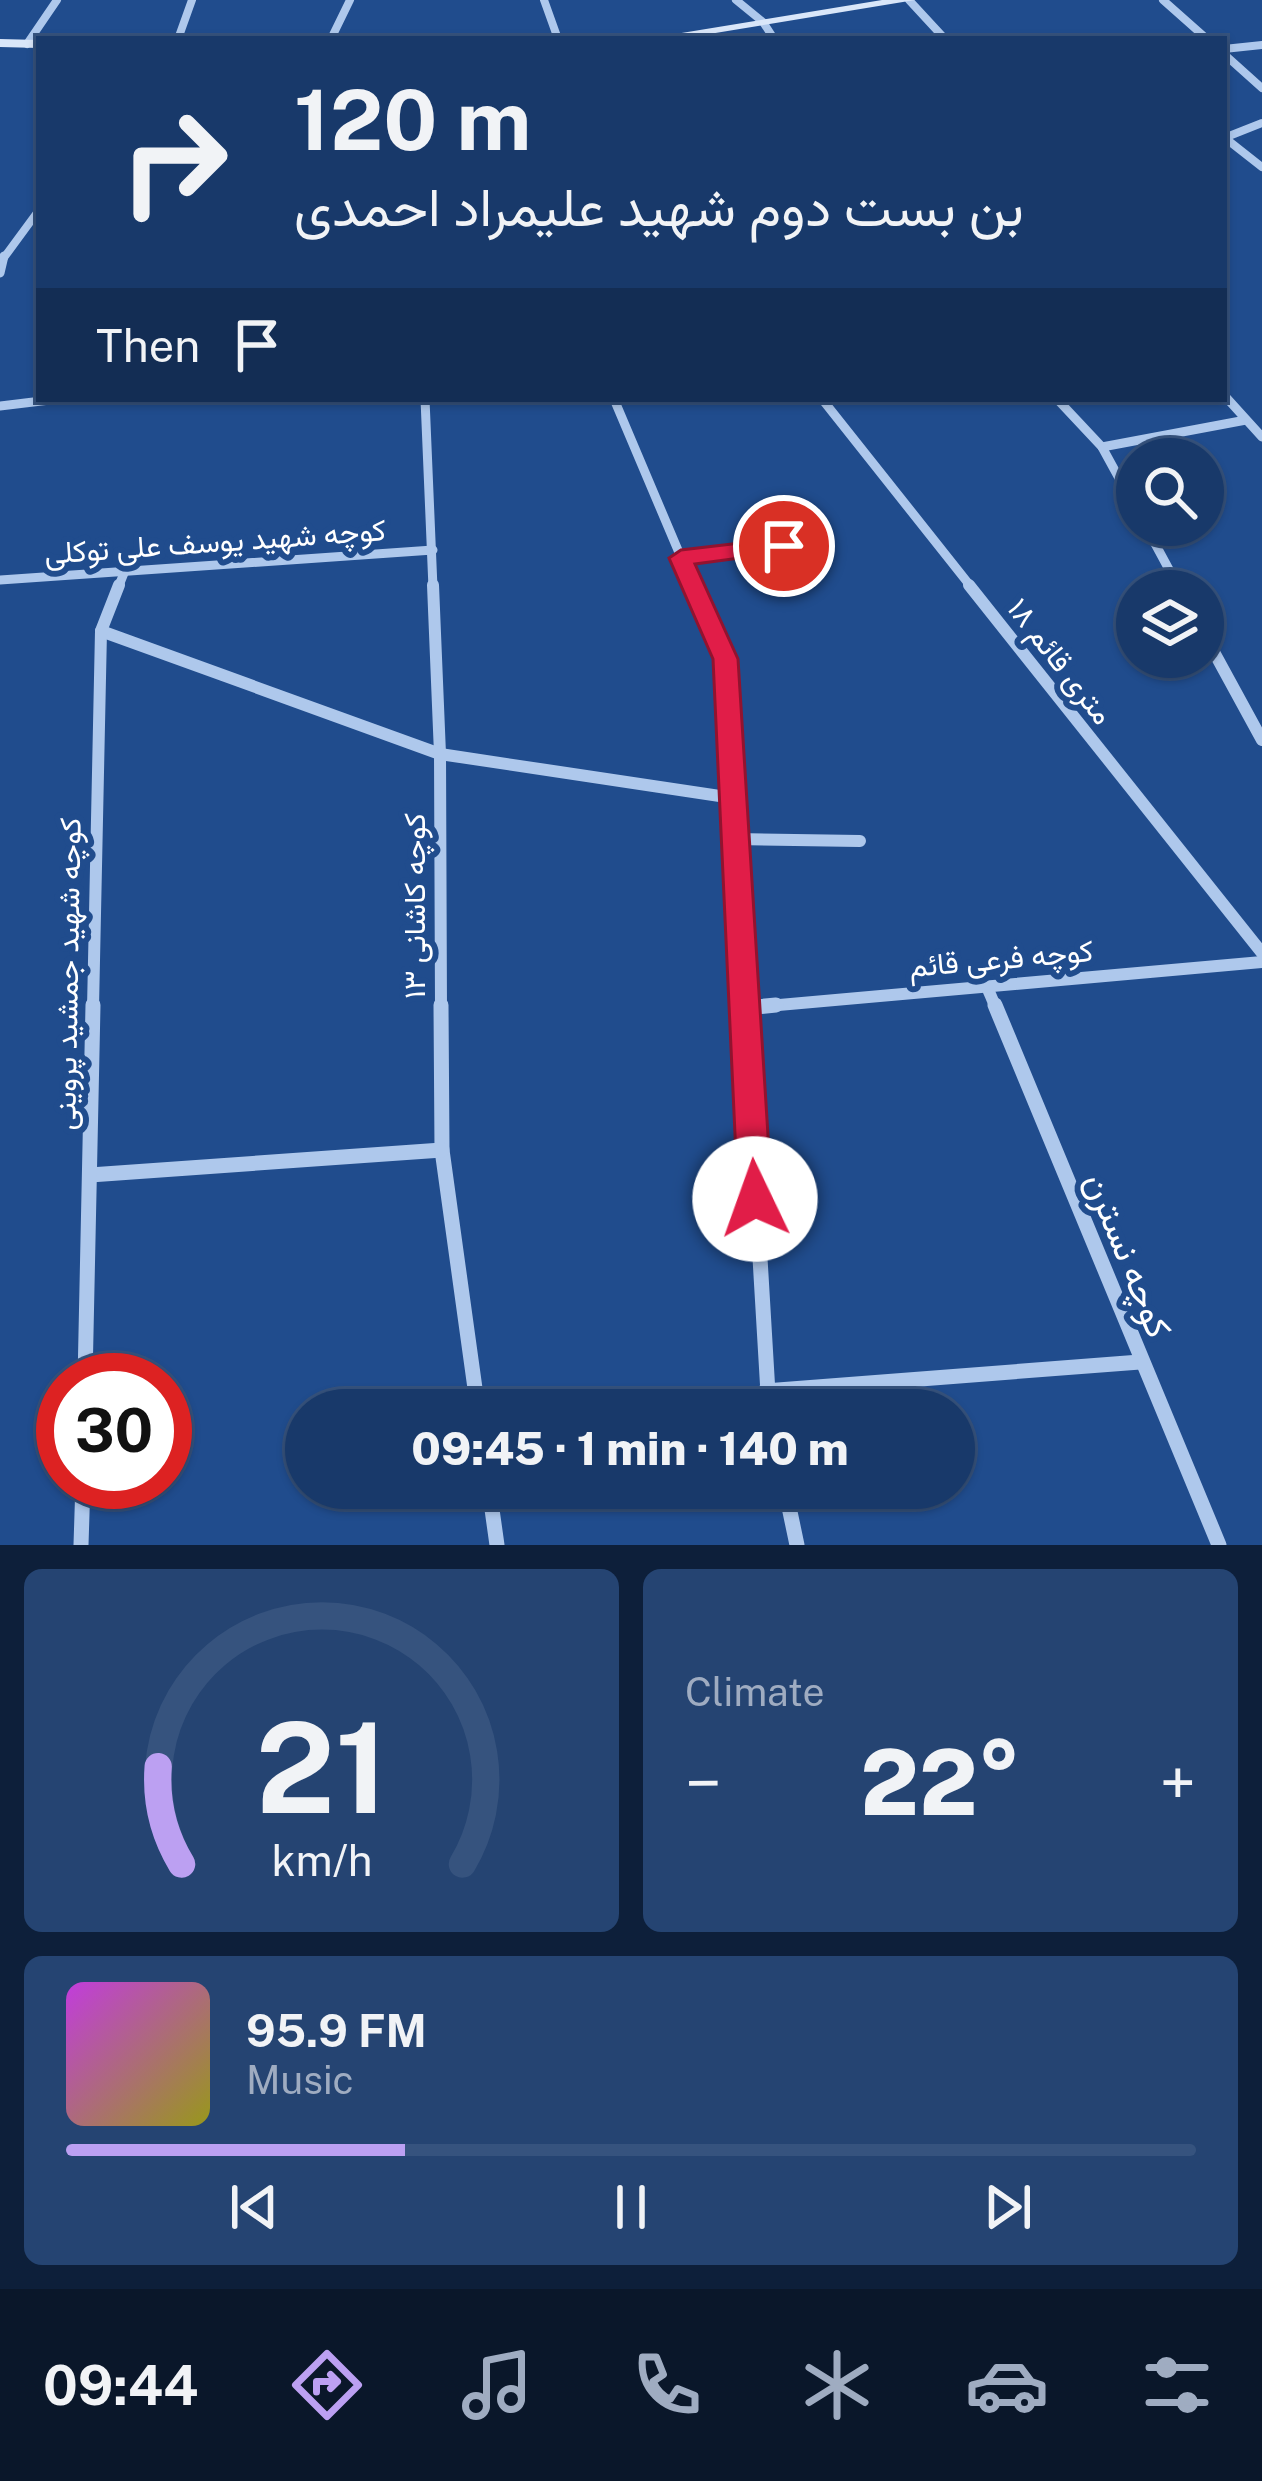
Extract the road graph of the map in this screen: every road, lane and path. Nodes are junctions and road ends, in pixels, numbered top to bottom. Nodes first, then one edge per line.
1 (58, 0) edge
2 (192, 0) edge
3 (350, 0) edge
4 (544, 0) edge
5 (736, 0) edge
6 (908, 0) edge
7 (1163, 0) edge
8 (763, 22) junction
9 (38, 36) edge
10 (179, 36) edge
11 (332, 36) edge
12 (557, 36) edge
13 (672, 36) edge
14 (772, 36) edge
15 (942, 36) edge
16 (1204, 36) edge
17 (0, 43) edge
18 (33, 44) edge
19 (1262, 45) edge
20 (1227, 51) edge
21 (1227, 54) edge
22 (1262, 88) edge
23 (1262, 123) edge
24 (1227, 137) edge
25 (1227, 140) edge
26 (1262, 167) edge
27 (36, 214) edge
28 (2, 256) edge
29 (0, 273) edge
30 (1227, 398) edge
31 (36, 402) edge
32 (425, 402) edge
33 (615, 402) edge
34 (824, 402) edge
35 (1060, 402) edge
36 (0, 406) edge
37 (1246, 420) junction
38 (1262, 437) edge
39 (1102, 447) junction
40 (1116, 473) edge
41 (784, 546) dead end
42 (433, 550) junction
43 (681, 558) junction
44 (124, 573) junction
45 (0, 580) edge
46 (100, 632) junction
47 (1224, 670) edge
48 (1262, 740) edge
49 (440, 754) junction
50 (733, 798) junction
51 (736, 839) junction
52 (860, 841) dead end
53 (1262, 953) edge
54 (1262, 962) edge
55 (987, 987) junction
56 (745, 1008) junction
57 (442, 1150) junction
58 (90, 1175) junction
59 (86, 1353) edge
60 (1140, 1362) junction
61 (475, 1389) edge
62 (765, 1389) edge
63 (791, 1389) edge
64 (82, 1509) edge
65 (492, 1509) edge
66 (789, 1509) edge
67 (81, 1545) edge
68 (497, 1545) edge
69 (797, 1545) edge
70 (1219, 1545) edge

1 - 9 street
2 - 10 street
3 - 11 street
4 - 12 street
5 - 8 street
6 - 8 main road
6 - 15 street
7 - 16 street
8 - 13 main road
8 - 14 street
17 - 18 main road
19 - 20 street
21 - 22 street
23 - 24 street
25 - 26 street
27 - 28 street
28 - 29 street
30 - 37 street
31 - 36 street
32 - 42 street, کوچه کاشانی ۱۳
33 - 43 street
34 - 53 street, ۱۸ متری قائم
35 - 39 street
37 - 38 street
37 - 39 street
39 - 40 street
41 - 43 street
42 - 44 street, کوچه شهید یوسف علی توکلی
42 - 49 street, کوچه کاشانی ۱۳
43 - 50 street
44 - 45 street, کوچه شهید یوسف علی توکلی
44 - 46 street, کوچه شهید جمشید پروینی
46 - 49 street
46 - 58 street, کوچه شهید جمشید پروینی
47 - 48 street
49 - 50 street
49 - 57 street, کوچه کاشانی ۱۳
50 - 51 street
51 - 52 street
51 - 56 street
54 - 55 street, کوچه فرعی قائم
55 - 56 street, کوچه فرعی قائم
55 - 60 street, کوچه نسترن
56 - 62 street
57 - 58 street
57 - 61 street, کوچه کاشانی ۱۳
58 - 59 street, کوچه شهید جمشید پروینی
60 - 63 street
60 - 70 street, کوچه نسترن
64 - 67 street
65 - 68 street
66 - 69 street

